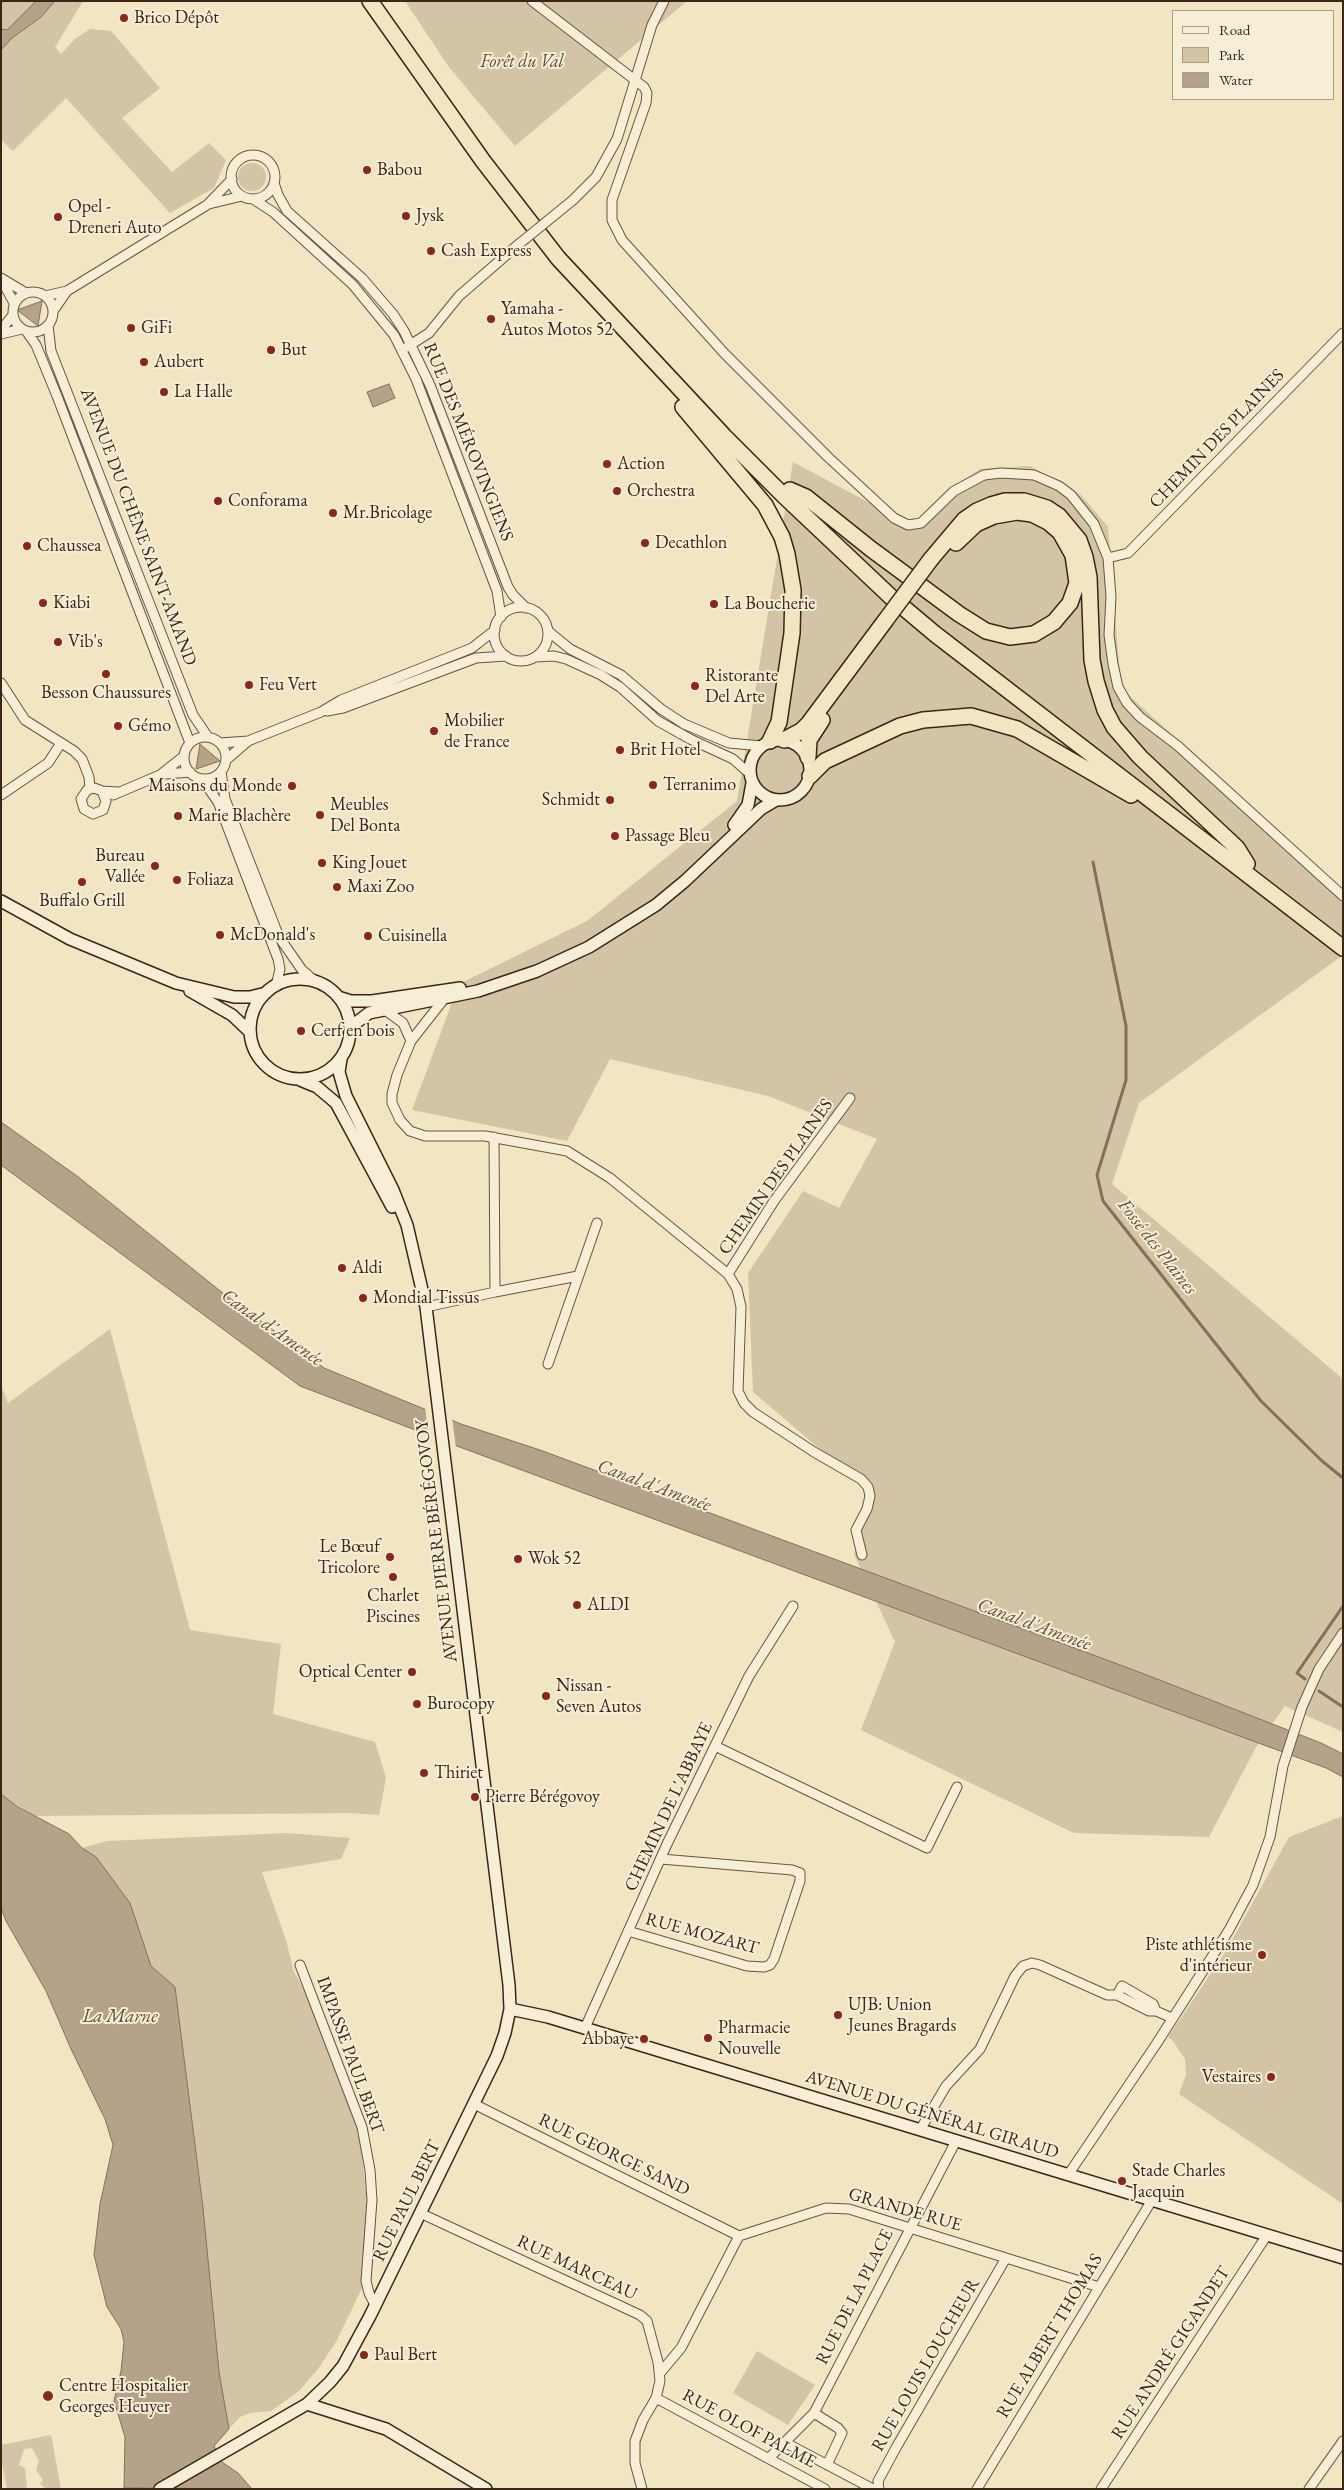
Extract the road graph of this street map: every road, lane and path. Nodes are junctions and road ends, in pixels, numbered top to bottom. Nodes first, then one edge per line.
1 (370, 1) edge
2 (379, 1) edge
3 (532, 1) edge
4 (664, 1) edge
5 (637, 79) junction
6 (232, 179) junction
7 (274, 183) junction
8 (242, 196) junction
9 (253, 199) junction
10 (207, 205) junction
11 (1, 279) edge
12 (67, 291) junction
13 (26, 293) junction
14 (44, 296) junction
15 (14, 303) junction
16 (53, 311) junction
17 (12, 315) junction
18 (48, 326) junction
19 (1, 330) edge
20 (24, 330) junction
21 (625, 331) junction
22 (1, 334) edge
23 (1343, 334) edge
24 (412, 344) junction
25 (403, 350) junction
26 (790, 490) junction
27 (1108, 558) junction
28 (935, 562) junction
29 (526, 608) junction
30 (500, 617) junction
31 (889, 624) junction
32 (495, 630) junction
33 (548, 631) junction
34 (506, 656) junction
35 (535, 657) junction
36 (1, 683) edge
37 (321, 712) junction
38 (208, 737) junction
39 (248, 741) junction
40 (772, 742) junction
41 (61, 743) junction
42 (190, 743) junction
43 (220, 743) junction
44 (184, 756) junction
45 (808, 757) junction
46 (226, 760) junction
47 (190, 772) junction
48 (221, 772) junction
49 (160, 775) junction
50 (810, 776) junction
51 (751, 778) junction
52 (202, 779) junction
53 (90, 789) junction
54 (102, 791) junction
55 (117, 792) junction
56 (1, 795) edge
57 (776, 800) junction
58 (106, 801) junction
59 (1176, 819) junction
60 (1247, 864) junction
61 (1343, 896) edge
62 (1, 901) edge
63 (1343, 938) edge
64 (1343, 948) edge
65 (316, 982) junction
66 (176, 983) junction
67 (276, 986) junction
68 (266, 993) junction
69 (338, 996) junction
70 (444, 999) junction
71 (385, 1010) junction
72 (250, 1032) junction
73 (350, 1032) junction
74 (411, 1041) junction
75 (341, 1058) junction
76 (299, 1079) junction
77 (850, 1098) dead end
78 (494, 1137) junction
79 (597, 1223) dead end
80 (412, 1249) junction
81 (728, 1274) junction
82 (578, 1276) junction
83 (494, 1292) junction
84 (426, 1307) junction
85 (548, 1364) dead end
86 (862, 1555) dead end
87 (793, 1606) dead end
88 (1343, 1633) edge
89 (715, 1746) junction
90 (957, 1787) dead end
91 (490, 1831) joint
92 (661, 1859) junction
93 (628, 1931) junction
94 (300, 1965) dead end
95 (510, 2009) junction
96 (1172, 2018) junction
97 (585, 2028) junction
98 (474, 2104) junction
99 (920, 2130) junction
100 (956, 2141) junction
101 (1068, 2175) junction
102 (1152, 2200) junction
103 (420, 2213) junction
104 (910, 2228) junction
105 (1267, 2235) junction
106 (738, 2236) junction
107 (1006, 2258) junction
108 (1343, 2258) edge
109 (1099, 2287) junction
110 (375, 2304) junction
111 (660, 2373) junction
112 (656, 2398) junction
113 (307, 2404) junction
114 (814, 2412) junction
115 (1343, 2441) edge
116 (786, 2443) junction
117 (769, 2458) junction
118 (827, 2465) junction
119 (160, 2489) edge
120 (486, 2489) edge
121 (642, 2489) edge
122 (825, 2489) edge
123 (873, 2489) edge
124 (878, 2489) edge
125 (977, 2489) edge
126 (1101, 2489) edge
127 (1309, 2489) edge

1 - 21 highway
2 - 26 highway
3 - 5 street
4 - 5 street
5 - 24 street, bridge
5 - 27 street
6 - 7 street
6 - 8 street
6 - 10 street
7 - 9 street
7 - 24 street, RUE DES MÉROVINGIENS
8 - 9 street
8 - 10 street
9 - 25 street, RUE DES MÉROVINGIENS
10 - 12 street
11 - 13 street
11 - 15 street
12 - 14 street
12 - 16 street
13 - 14 street
13 - 15 street
14 - 16 street
15 - 17 street
16 - 18 street
17 - 19 street
17 - 20 street
18 - 20 street
18 - 38 street, AVENUE DU CHÊNE SAINT-AMAND
20 - 22 street
20 - 42 street, AVENUE DU CHÊNE SAINT-AMAND
21 - 40 highway
21 - 59 highway
23 - 27 street, CHEMIN DES PLAINES
24 - 25 street
24 - 29 street, RUE DES MÉROVINGIENS
25 - 30 street, RUE DES MÉROVINGIENS
26 - 28 highway
26 - 60 highway
27 - 61 street
28 - 31 highway, bridge
28 - 60 highway
29 - 30 street
29 - 33 street
30 - 32 street
31 - 40 highway
31 - 45 highway
32 - 34 street
32 - 37 street
33 - 35 street
33 - 40 street
34 - 35 street
34 - 37 street
35 - 51 street
36 - 41 street
37 - 39 street
38 - 42 street
38 - 43 street
39 - 43 street
39 - 46 street
40 - 45 main road
40 - 51 main road
41 - 53 street
41 - 56 street
42 - 44 street
43 - 46 street
44 - 47 street
44 - 49 street
45 - 50 main road
46 - 48 street
47 - 49 street
47 - 52 street
48 - 52 street
48 - 65 street
49 - 55 street
50 - 57 main road
50 - 59 highway
51 - 57 main road
51 - 69 main road
52 - 67 street
53 - 54 street
53 - 58 street
54 - 55 street
54 - 58 street
55 - 58 street
57 - 70 main road
59 - 64 highway
60 - 63 highway
62 - 66 main road
65 - 67 main road
65 - 69 main road
66 - 68 main road
66 - 72 main road
67 - 68 main road
68 - 72 main road
69 - 73 main road
70 - 71 main road
70 - 74 street
71 - 73 main road
71 - 74 street
72 - 76 main road
73 - 75 main road
74 - 78 street
75 - 76 main road
75 - 80 main road
76 - 80 main road
77 - 81 street, CHEMIN DES PLAINES
78 - 81 street
78 - 83 street
79 - 82 street
80 - 84 main road, AVENUE PIERRE BÉRÉGOVOY
81 - 86 street
82 - 83 street
82 - 85 street
83 - 84 street
84 - 91 main road, AVENUE PIERRE BÉRÉGOVOY
87 - 89 street, CHEMIN DE L'ABBAYE
88 - 96 street
89 - 90 street
89 - 92 street, CHEMIN DE L'ABBAYE
91 - 95 main road, RUE PAUL BERT
92 - 93 street, CHEMIN DE L'ABBAYE
92 - 93 street, RUE MOZART
93 - 97 street, CHEMIN DE L'ABBAYE
94 - 110 street, IMPASSE PAUL BERT
95 - 97 main road, AVENUE DU GÉNÉRAL GIRAUD
95 - 98 main road, RUE PAUL BERT
96 - 99 street
96 - 101 street
97 - 99 main road, AVENUE DU GÉNÉRAL GIRAUD
98 - 103 main road, RUE PAUL BERT
98 - 106 street, RUE GEORGE SAND
99 - 100 main road, AVENUE DU GÉNÉRAL GIRAUD
100 - 101 main road, AVENUE DU GÉNÉRAL GIRAUD
100 - 104 street, RUE DE LA PLACE
101 - 102 main road, AVENUE DU GÉNÉRAL GIRAUD
102 - 105 main road, AVENUE DU GÉNÉRAL GIRAUD
102 - 109 street, RUE ALBERT THOMAS
103 - 110 main road, RUE PAUL BERT
103 - 111 street, RUE MARCEAU
104 - 106 street, GRANDE RUE
104 - 107 street, GRANDE RUE
104 - 114 street, RUE DE LA PLACE
105 - 108 main road, AVENUE DU GÉNÉRAL GIRAUD
105 - 126 street, RUE ANDRÉ GIGANDET
106 - 111 street
107 - 109 street, GRANDE RUE
107 - 124 street, RUE LOUIS LOUCHEUR
109 - 125 street, RUE ALBERT THOMAS
110 - 113 main road, RUE PAUL BERT
111 - 112 street, RUE MARCEAU
112 - 117 street, RUE OLOF PALME
112 - 121 street
113 - 119 main road, RUE PAUL BERT
113 - 120 main road
114 - 116 street, RUE DE LA PLACE
114 - 118 street
115 - 127 street
116 - 117 street, RUE DE LA PLACE
116 - 118 street
117 - 122 street, RUE OLOF PALME
118 - 123 street

